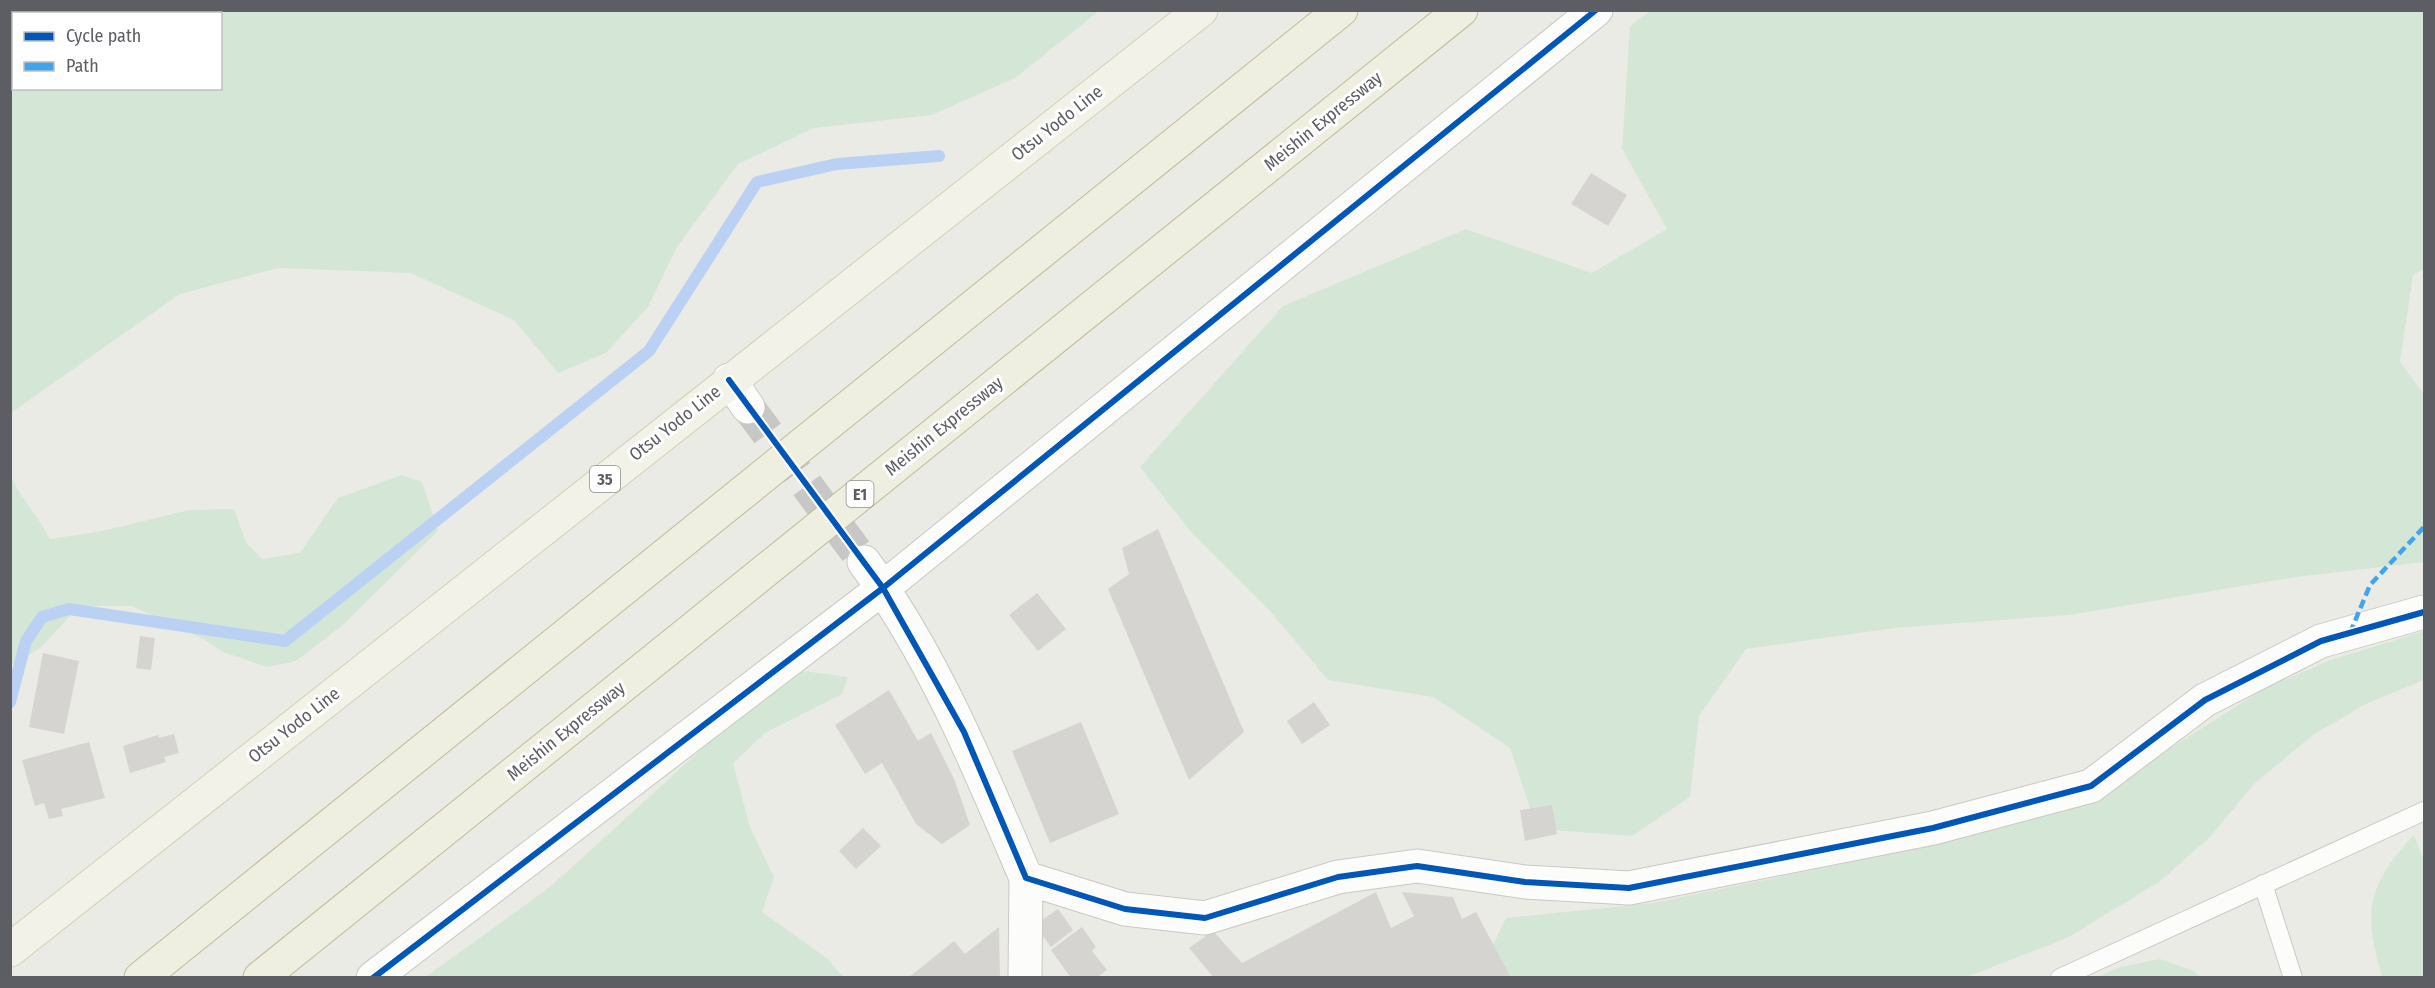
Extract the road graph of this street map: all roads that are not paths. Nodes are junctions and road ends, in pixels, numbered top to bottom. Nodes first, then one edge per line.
1 (1201, 10) edge
2 (1341, 10) edge
3 (1461, 10) edge
4 (1596, 10) edge
5 (729, 380) junction
6 (748, 407) tunnel mouth
7 (864, 562) tunnel mouth
8 (883, 588) junction
9 (2424, 612) edge
10 (2424, 811) edge
11 (1026, 878) junction
12 (2263, 884) junction
13 (10, 950) edge
14 (141, 978) edge
15 (260, 978) edge
16 (373, 978) edge
17 (1025, 978) edge
18 (2060, 978) edge
19 (2293, 978) edge

1 - 5 main road, Otsu Yodo Line / 35
2 - 14 highway
3 - 15 highway, Meishin Expressway / E1
4 - 8 street
5 - 6 street
5 - 13 main road, Otsu Yodo Line / 35
7 - 8 street
8 - 11 street
8 - 16 street
9 - 11 street
10 - 12 lane
11 - 17 street
12 - 18 lane
12 - 19 lane

